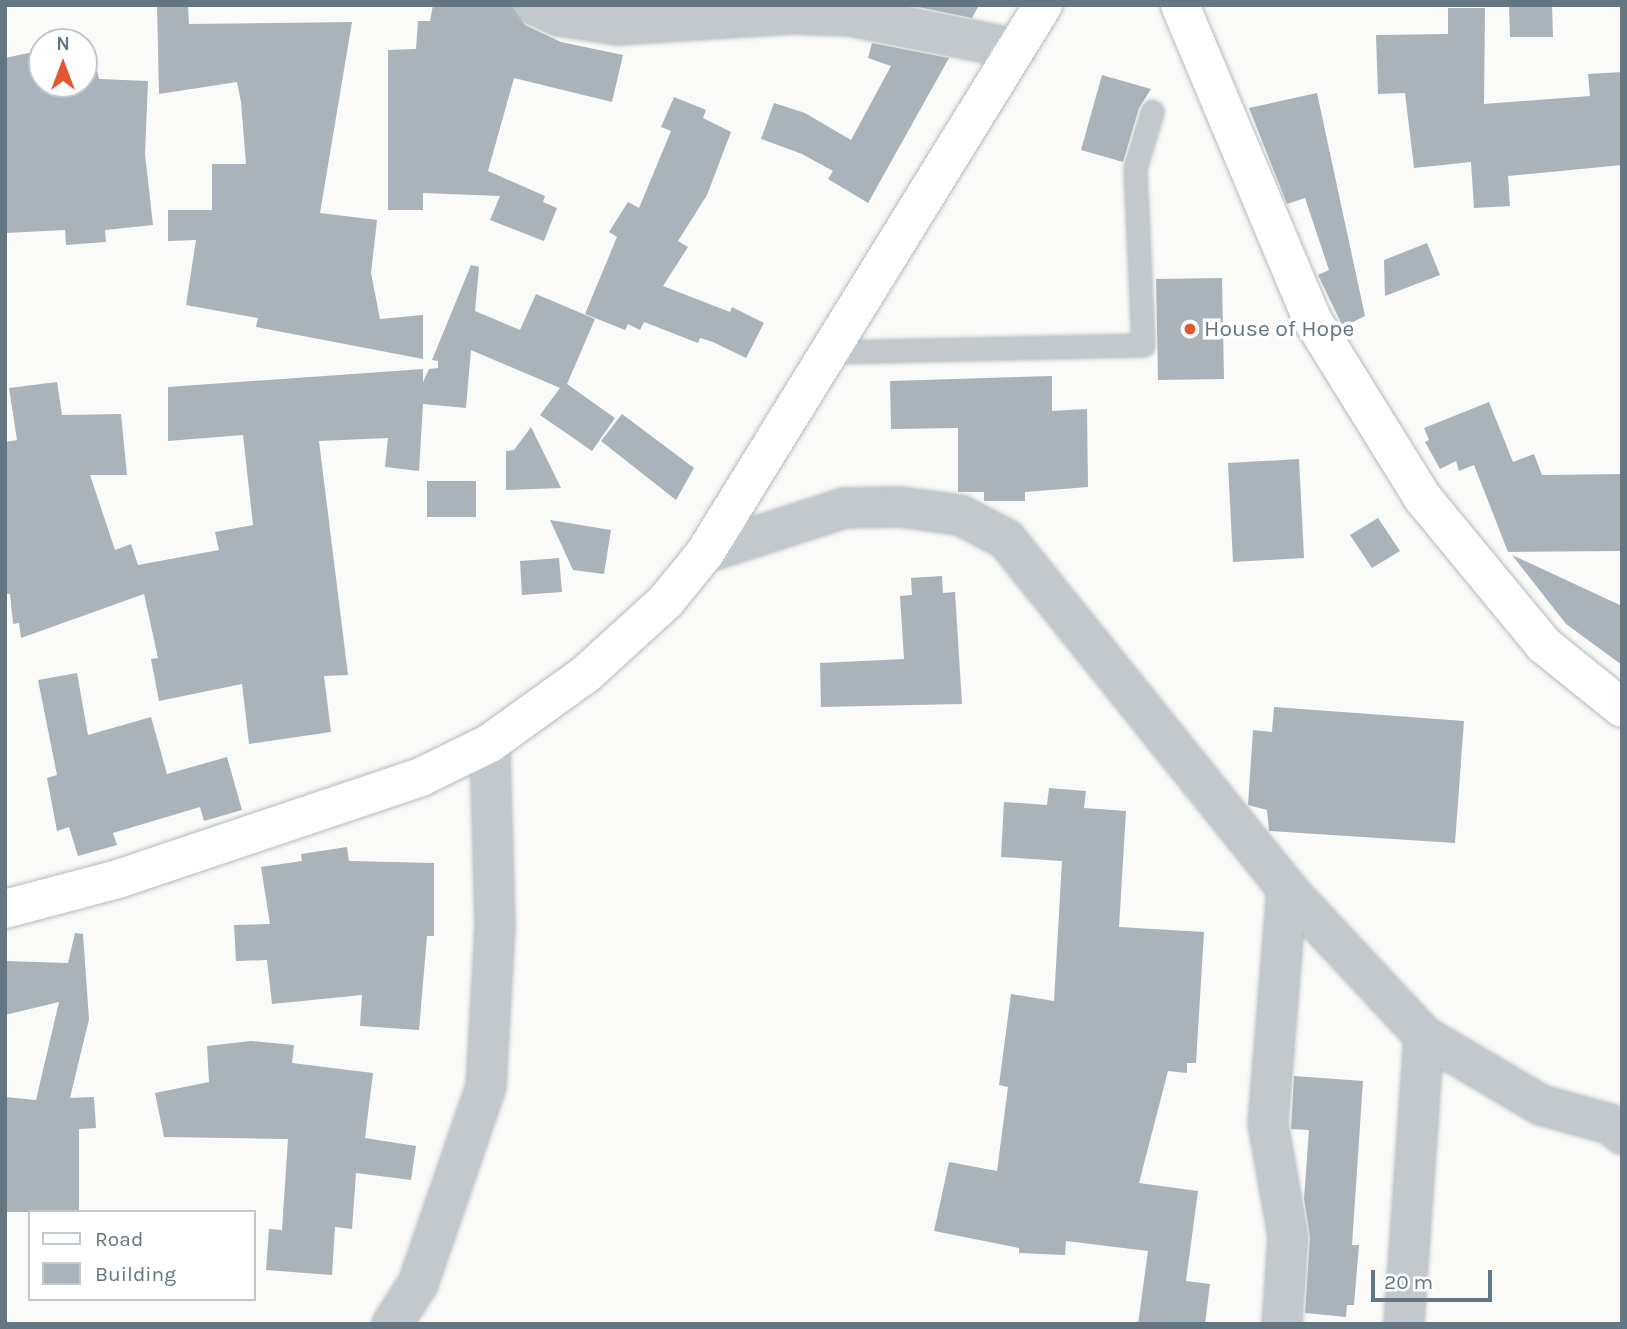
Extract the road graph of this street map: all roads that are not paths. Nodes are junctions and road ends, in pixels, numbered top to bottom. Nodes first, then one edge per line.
1 (534, 5) edge
2 (1043, 5) edge
3 (1180, 5) edge
4 (1017, 49) junction
5 (1152, 112) dead end
6 (830, 352) junction
7 (705, 553) junction
8 (1622, 708) edge
9 (490, 743) junction
10 (1287, 889) junction
11 (5, 909) edge
12 (1424, 1036) junction
13 (1622, 1134) edge
14 (392, 1324) edge
15 (1282, 1324) edge
16 (1404, 1324) edge

1 - 4 street
2 - 4 street
3 - 8 street
4 - 6 street
5 - 6 lane
6 - 7 street
7 - 9 street
7 - 10 street
9 - 11 street
9 - 14 street
10 - 12 street
10 - 15 street
12 - 13 street
12 - 16 street

